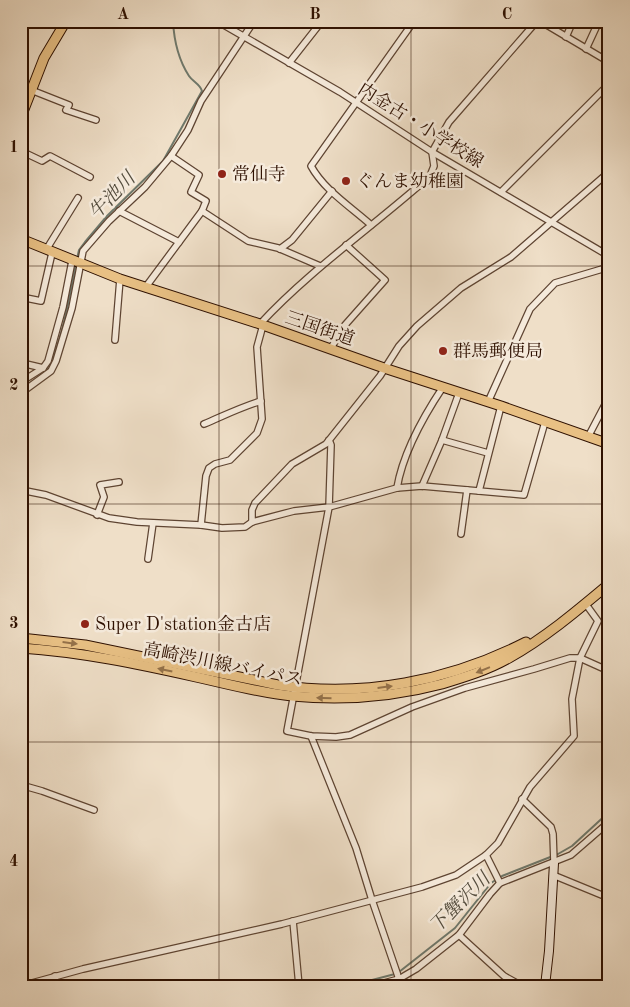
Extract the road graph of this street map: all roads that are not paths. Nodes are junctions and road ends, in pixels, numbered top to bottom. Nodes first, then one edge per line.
1 (217, 21) edge
2 (254, 21) edge
3 (322, 21) edge
4 (414, 21) edge
5 (538, 21) edge
6 (573, 21) edge
7 (600, 21) edge
8 (62, 23) edge
9 (244, 36) junction
10 (566, 37) junction
11 (586, 48) junction
12 (609, 62) edge
13 (289, 63) junction
14 (609, 84) edge
15 (31, 90) junction
16 (356, 102) junction
17 (21, 117) edge
18 (96, 120) dead end
19 (21, 151) edge
20 (432, 152) junction
21 (171, 156) junction
22 (609, 172) edge
23 (90, 177) dead end
24 (332, 191) junction
25 (501, 192) junction
26 (78, 198) dead end
27 (119, 211) junction
28 (202, 211) junction
29 (552, 222) junction
30 (371, 225) junction
31 (23, 240) edge
32 (179, 242) junction
33 (346, 245) junction
34 (280, 249) junction
35 (49, 252) junction
36 (21, 253) edge
37 (609, 256) edge
38 (76, 263) junction
39 (320, 266) junction
40 (609, 267) edge
41 (120, 280) junction
42 (145, 288) junction
43 (21, 297) edge
44 (262, 325) junction
45 (115, 340) dead end
46 (331, 348) junction
47 (21, 366) edge
48 (43, 368) junction
49 (384, 368) junction
50 (21, 382) edge
51 (443, 387) junction
52 (459, 393) junction
53 (21, 394) edge
54 (609, 397) edge
55 (261, 401) junction
56 (488, 402) junction
57 (501, 406) junction
58 (545, 422) junction
59 (204, 424) dead end
60 (588, 437) junction
61 (329, 440) junction
62 (442, 440) junction
63 (609, 444) edge
64 (488, 453) junction
65 (119, 482) dead end
66 (422, 486) junction
67 (397, 488) junction
68 (21, 490) edge
69 (467, 490) junction
70 (480, 491) junction
71 (329, 507) junction
72 (97, 515) junction
73 (252, 522) junction
74 (153, 523) junction
75 (201, 525) junction
76 (461, 534) dead end
77 (148, 559) dead end
78 (609, 584) edge
79 (585, 603) junction
80 (21, 638) edge
81 (21, 648) edge
82 (580, 658) junction
83 (609, 670) edge
84 (294, 692) junction
85 (312, 736) junction
86 (21, 786) edge
87 (522, 799) junction
88 (94, 810) dead end
89 (609, 822) edge
90 (486, 855) junction
91 (554, 863) junction
92 (553, 876) junction
93 (500, 884) junction
94 (609, 898) edge
95 (372, 900) junction
96 (293, 921) junction
97 (459, 935) junction
98 (55, 976) junction
99 (401, 982) edge
100 (22, 986) edge
101 (56, 986) edge
102 (300, 986) edge
103 (373, 986) edge
104 (522, 986) edge
105 (544, 986) edge

1 - 9 street, 内金古・小学校線
2 - 9 street
3 - 13 street
4 - 16 street
5 - 10 street
5 - 20 street
6 - 10 street
7 - 11 street
8 - 15 main road
9 - 13 street, 内金古・小学校線
9 - 21 street
10 - 11 street
11 - 12 street
13 - 16 street, 内金古・小学校線
14 - 25 street
15 - 17 main road
15 - 18 street
16 - 20 street, 内金古・小学校線
16 - 24 street
19 - 23 street
20 - 25 street, 内金古・小学校線
20 - 30 street
21 - 27 street
21 - 28 street
22 - 29 street
24 - 30 street
24 - 34 street
25 - 29 street, 内金古・小学校線
26 - 35 street
27 - 32 street
27 - 38 street
28 - 32 street
28 - 34 street
29 - 37 street, 内金古・小学校線
29 - 49 street
30 - 33 street
31 - 35 main road, 三国街道
31 - 36 street
32 - 42 street
33 - 39 street
33 - 46 street
34 - 39 street
35 - 38 main road, 三国街道
35 - 43 street
38 - 41 main road, 三国街道
38 - 48 street
38 - 53 street
39 - 44 street
40 - 56 street
41 - 42 main road, 三国街道
41 - 45 street
42 - 44 main road, 三国街道
44 - 46 main road, 三国街道
44 - 55 street
46 - 49 main road, 三国街道
47 - 48 street
48 - 50 street
49 - 51 main road, 三国街道
49 - 61 street
51 - 52 main road, 三国街道
51 - 67 street
52 - 56 main road, 三国街道
52 - 62 street
54 - 60 street
55 - 59 street
55 - 75 street
56 - 57 main road, 三国街道
57 - 58 main road, 三国街道
57 - 64 street
58 - 60 main road, 三国街道
58 - 70 street
60 - 63 main road, 三国街道
61 - 71 street
61 - 73 street
62 - 64 street
62 - 66 street
64 - 70 street
65 - 72 street
66 - 67 street
66 - 69 street
67 - 71 street
68 - 72 street
69 - 70 street
69 - 76 street
71 - 73 street
71 - 84 street
72 - 74 street
73 - 75 street
74 - 75 street
74 - 77 street
78 - 79 main road, 高崎渋川線バイパス
79 - 82 street
79 - 84 main road, 高崎渋川線バイパス
80 -> 84 main road, 高崎渋川線バイパス
84 -> 81 main road, 高崎渋川線バイパス
82 - 83 street
82 - 85 street
82 - 87 street
84 - 85 street
85 - 95 street
86 - 88 street
87 - 90 street
87 - 91 street
89 - 91 street
90 - 93 street
90 - 95 street
91 - 92 street
91 - 93 street
92 - 94 street
92 - 105 street
93 - 97 street
95 - 96 street
95 - 99 street
96 - 98 street
96 - 102 street
97 - 99 street
97 - 104 street
98 - 100 street
98 - 101 street
99 - 103 street

